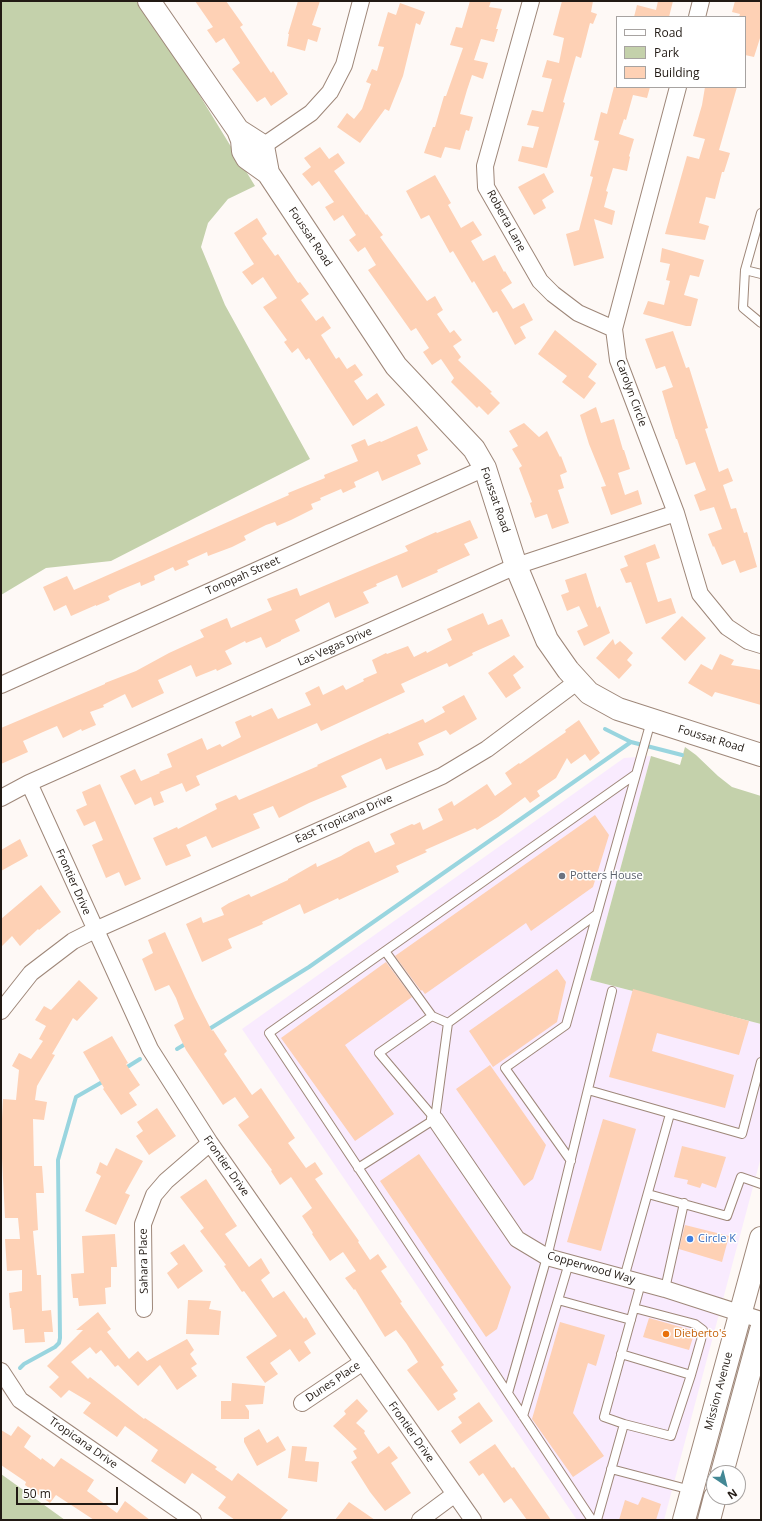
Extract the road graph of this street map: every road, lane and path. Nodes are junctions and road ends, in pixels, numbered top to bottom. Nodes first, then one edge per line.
1 (149, 1) edge
2 (361, 1) edge
3 (531, 1) edge
4 (701, 1) edge
5 (697, 16) edge
6 (678, 88) edge
7 (238, 130) junction
8 (263, 146) junction
9 (268, 173) junction
10 (761, 213) edge
11 (745, 270) junction
12 (761, 274) edge
13 (761, 323) edge
14 (614, 329) junction
15 (485, 468) junction
16 (676, 513) junction
17 (516, 566) junction
18 (761, 645) edge
19 (578, 681) junction
20 (1, 684) edge
21 (648, 729) junction
22 (761, 755) edge
23 (636, 774) junction
24 (29, 783) junction
25 (1, 798) edge
26 (597, 914) junction
27 (95, 930) junction
28 (385, 951) junction
29 (612, 991) dead end
30 (1, 1012) edge
31 (432, 1016) junction
32 (448, 1023) junction
33 (761, 1062) edge
34 (588, 1090) junction
35 (670, 1114) junction
36 (435, 1118) junction
37 (210, 1143) junction
38 (570, 1161) junction
39 (358, 1168) junction
40 (761, 1184) edge
41 (648, 1194) junction
42 (684, 1203) junction
43 (761, 1238) edge
44 (547, 1257) junction
45 (569, 1263) junction
46 (624, 1278) junction
47 (641, 1283) junction
48 (665, 1289) junction
49 (558, 1300) junction
50 (634, 1308) junction
51 (144, 1309) dead end
52 (740, 1314) junction
53 (631, 1320) junction
54 (761, 1320) edge
55 (761, 1330) edge
56 (621, 1354) junction
57 (363, 1362) junction
58 (1, 1371) edge
59 (691, 1375) junction
60 (508, 1393) junction
61 (302, 1403) dead end
62 (523, 1416) junction
63 (624, 1424) junction
64 (724, 1465) edge
65 (611, 1469) junction
66 (692, 1490) junction
67 (455, 1494) junction
68 (713, 1505) edge
69 (193, 1520) edge
70 (420, 1520) edge
71 (473, 1520) edge
72 (592, 1520) edge
73 (597, 1520) edge
74 (684, 1520) edge
75 (709, 1520) edge

1 - 7 main road, Foussat Road
2 - 8 street
3 - 14 street, Roberta Lane
4 - 5 street
6 - 14 street, Carolyn Circle
7 - 8 main road, Foussat Road
7 - 9 main road, Foussat Road
8 - 9 main road, Foussat Road
9 - 15 main road, Foussat Road
10 - 11 lane
11 - 12 lane
11 - 13 lane
14 - 16 street, Carolyn Circle
15 - 17 main road, Foussat Road
15 - 20 street, Tonopah Street
16 - 17 street, Las Vegas Drive
16 - 18 street, Carolyn Circle
17 - 19 main road, Foussat Road
17 - 24 street, Las Vegas Drive
19 - 21 main road, Foussat Road
19 - 27 street, East Tropicana Drive
21 - 22 main road, Foussat Road
21 - 23 lane
23 - 26 lane
23 - 28 lane
24 - 25 street, Las Vegas Drive
24 - 27 street, Frontier Drive
26 - 32 lane
26 - 38 lane
27 - 30 street
27 - 37 street, Frontier Drive
28 - 31 lane
28 - 39 lane
29 - 34 lane
31 - 32 lane
31 - 36 lane
32 - 36 lane
33 - 35 lane
34 - 35 lane
34 - 38 lane
35 - 41 lane
36 - 39 lane
36 - 44 street, Copperwood Way
37 - 51 street, Sahara Place
37 - 57 street, Frontier Drive
38 - 44 lane
39 - 60 lane
40 - 42 lane
41 - 42 lane
41 - 46 lane
42 - 48 lane
43 - 52 main road, Mission Avenue
44 - 45 street, Copperwood Way
44 - 60 lane
45 - 46 street, Copperwood Way
45 - 49 lane
46 - 47 street, Copperwood Way
47 - 48 street, Copperwood Way
47 - 50 lane
48 - 52 street, Copperwood Way
49 - 53 lane
49 - 62 lane
50 - 53 lane
50 - 59 lane
52 - 54 street, Copperwood Way
52 - 66 main road, Mission Avenue
53 - 56 lane
55 - 64 main road
56 - 59 lane
56 - 63 lane
57 - 61 street, Dunes Place
57 - 67 street, Frontier Drive
58 - 69 street, Tropicana Drive
59 - 63 lane
60 - 62 lane
62 - 72 lane
63 - 65 lane
65 - 66 lane
65 - 73 lane
66 - 74 main road, Mission Avenue
67 - 70 street
67 - 71 street, Frontier Drive
68 - 75 main road

